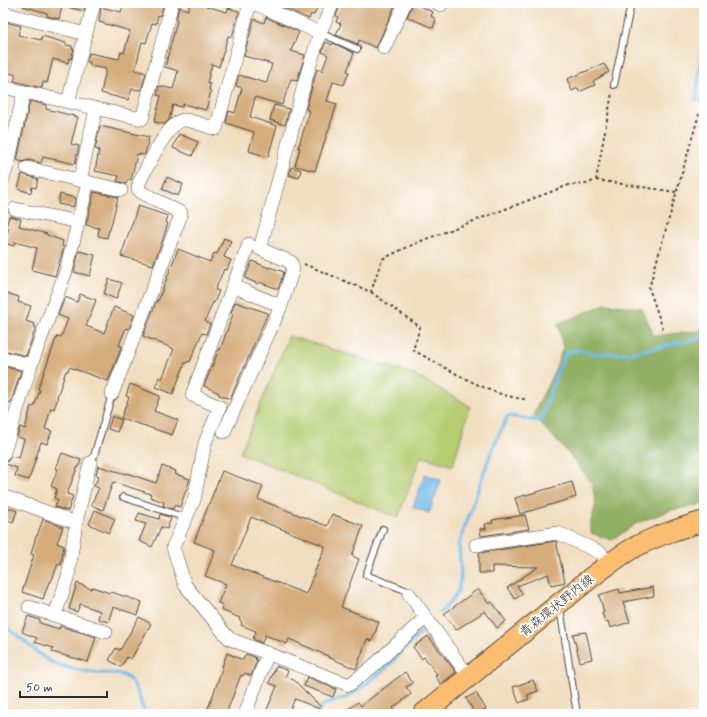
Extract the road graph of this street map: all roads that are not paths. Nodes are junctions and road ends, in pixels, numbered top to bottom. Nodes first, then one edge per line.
1 (94, 3) edge
2 (172, 3) edge
3 (250, 3) edge
4 (254, 3) edge
5 (333, 3) edge
6 (405, 3) edge
7 (631, 3) edge
8 (3, 13) edge
9 (320, 33) junction
10 (86, 34) junction
11 (384, 48) dead end
12 (357, 49) dead end
13 (614, 86) road end
14 (3, 87) edge
15 (24, 92) junction
16 (68, 102) junction
17 (96, 109) junction
18 (27, 168) dead end
19 (3, 178) edge
20 (84, 181) junction
21 (121, 190) dead end
22 (15, 209) dead end
23 (79, 222) junction
24 (249, 244) dead end
25 (233, 286) junction
26 (281, 306) junction
27 (3, 358) edge
28 (31, 365) junction
29 (112, 394) joint
30 (224, 432) dead end
31 (3, 455) edge
32 (90, 463) joint
33 (3, 496) edge
34 (123, 497) dead end
35 (186, 518) junction
36 (704, 521) edge
37 (76, 523) junction
38 (383, 529) dead end
39 (476, 545) dead end
40 (608, 565) junction
41 (409, 594) joint
42 (559, 603) junction
43 (29, 607) dead end
44 (55, 615) junction
45 (426, 617) junction
46 (106, 632) dead end
47 (268, 653) junction
48 (469, 677) junction
49 (245, 714) edge
50 (423, 714) edge
51 (577, 714) edge

1 - 10 street
2 - 17 street
3 - 29 street
4 - 9 street
5 - 9 street
6 - 11 street
7 - 13 lane
8 - 10 street
9 - 12 lane
9 - 26 street
10 - 16 street
14 - 15 street
15 - 16 street
15 - 19 street
16 - 17 street
17 - 20 street
18 - 20 street
20 - 21 street
20 - 23 street
22 - 23 street
23 - 28 street
24 - 25 street
25 - 26 street
25 - 35 street
26 - 30 street
27 - 28 street
28 - 31 street
29 - 32 lane
32 - 37 street
33 - 37 street
34 - 35 lane
35 - 47 street
36 - 40 main road, 青森環状野内線
37 - 44 street
38 - 41 lane
39 - 40 street
40 - 42 main road, 青森環状野内線
41 - 45 street
42 - 48 main road, 青森環状野内線
42 - 51 lane
43 - 44 street
44 - 46 street
45 - 47 street
45 - 48 street
47 - 49 street
48 - 50 main road, 青森環状野内線

